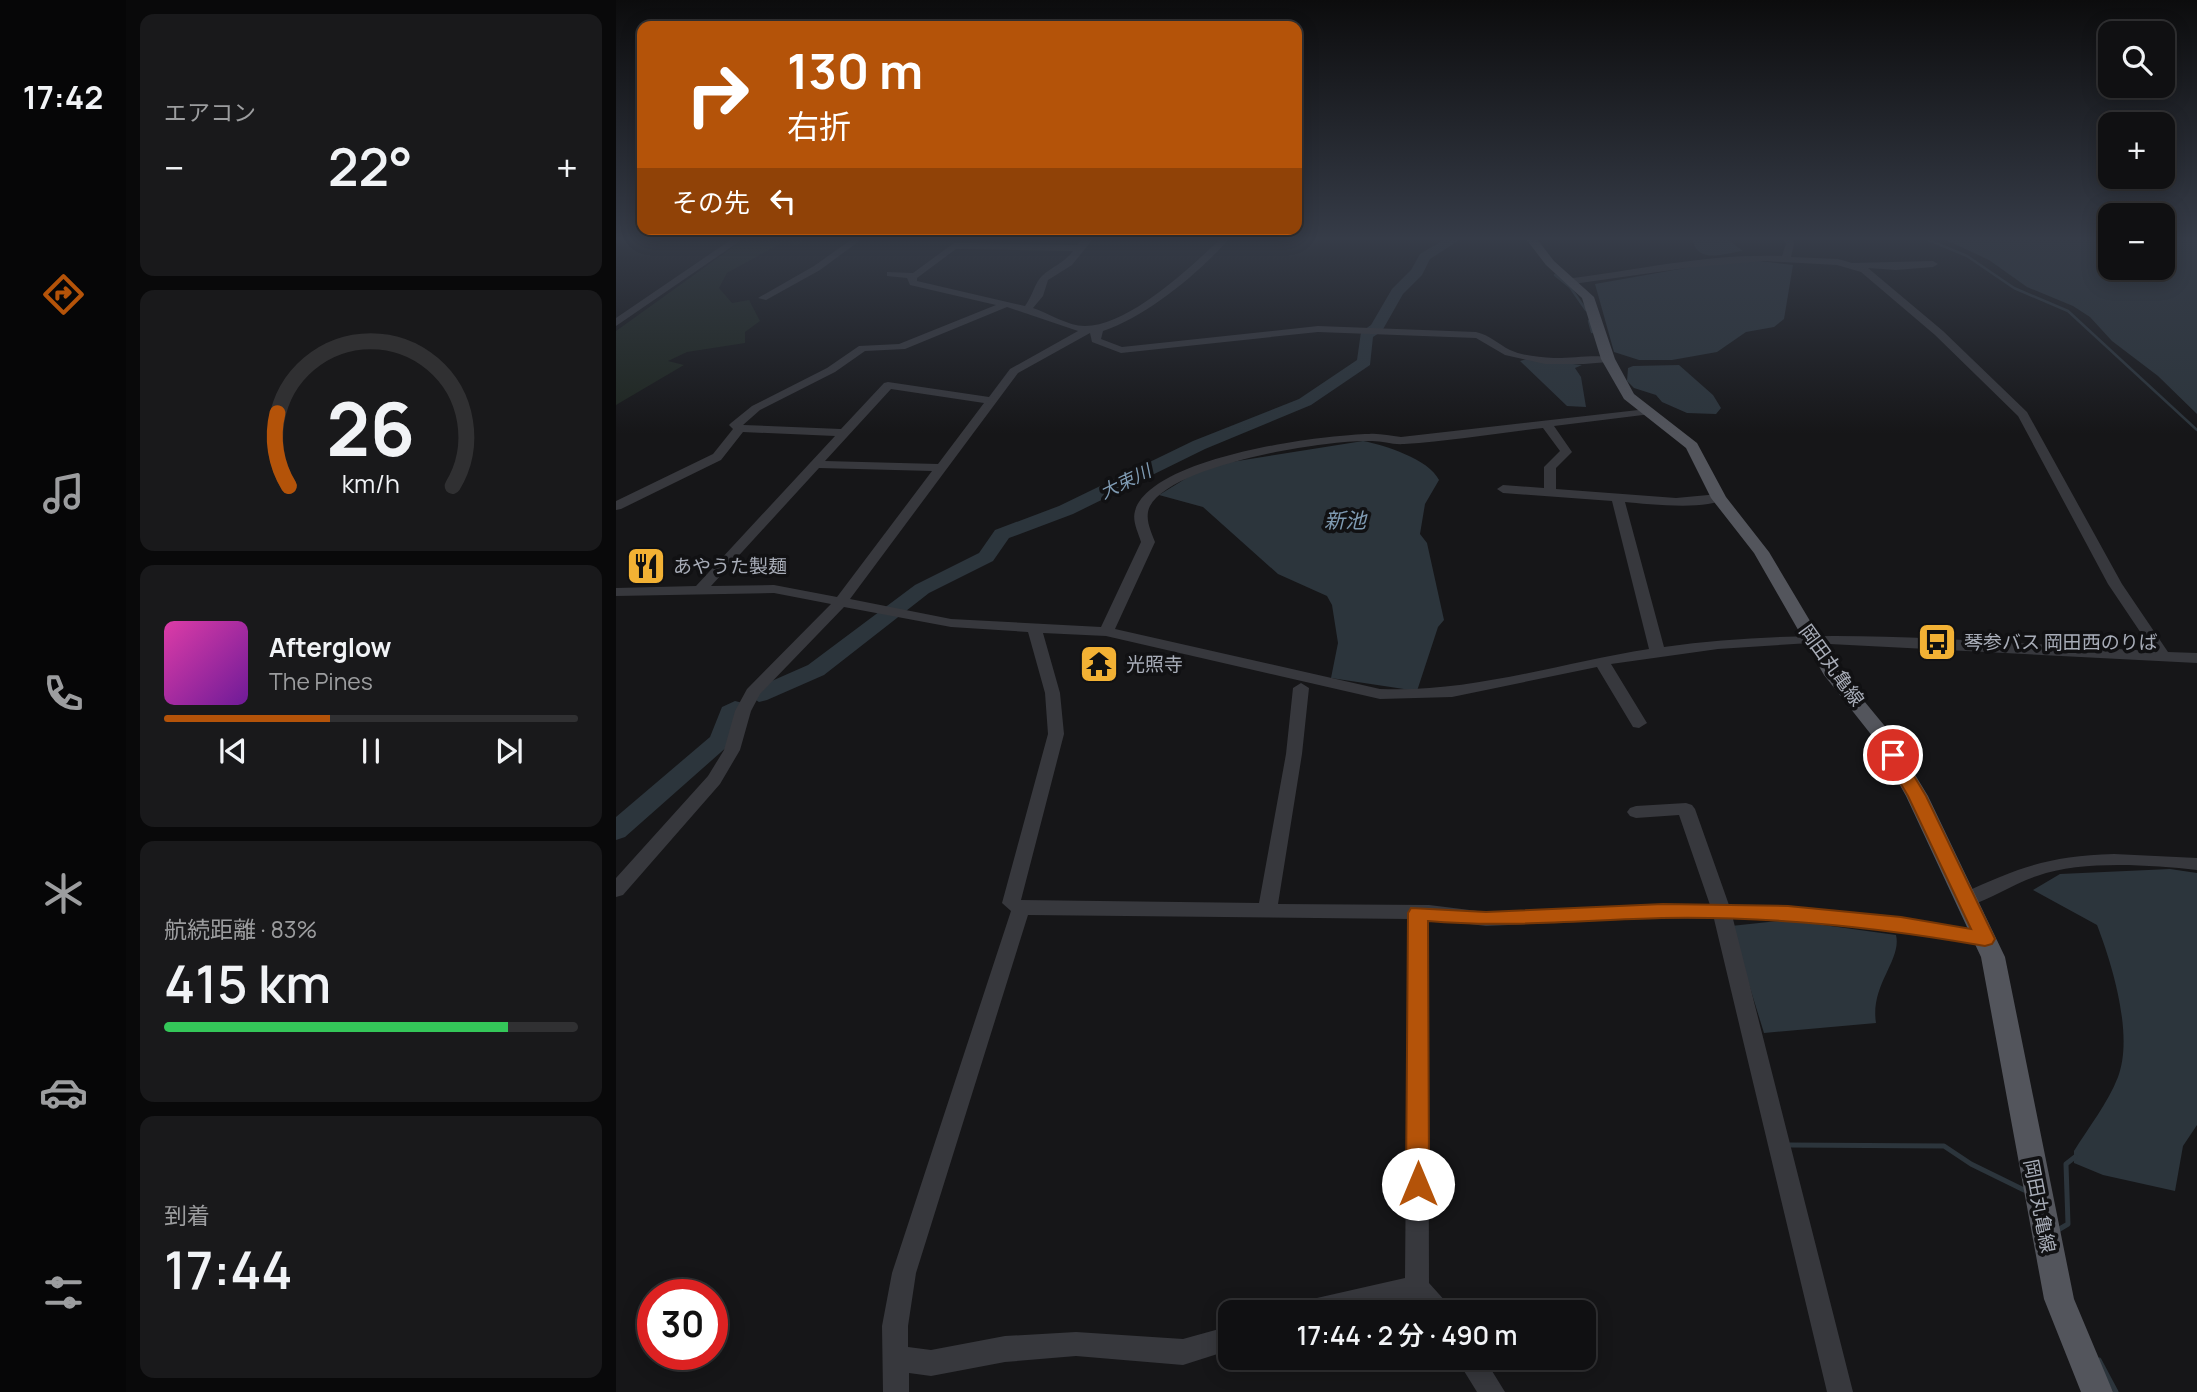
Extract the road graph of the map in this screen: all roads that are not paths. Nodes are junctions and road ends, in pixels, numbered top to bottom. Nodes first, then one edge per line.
1 (644, 304) edge
2 (1007, 304) joint
3 (1031, 304) edge
4 (1145, 304) edge
5 (1590, 304) edge
6 (1904, 304) edge
7 (1027, 309) junction
8 (616, 323) edge
9 (1094, 328) junction
10 (1608, 359) junction
11 (991, 401) junction
12 (1647, 412) junction
13 (1546, 424) junction
14 (740, 428) junction
15 (844, 433) junction
16 (816, 464) junction
17 (941, 468) junction
18 (1503, 489) dead end
19 (1550, 491) junction
20 (1617, 496) junction
21 (1719, 498) junction
22 (616, 506) edge
23 (701, 590) junction
24 (616, 592) edge
25 (840, 603) junction
26 (1034, 628) junction
27 (1106, 632) junction
28 (1810, 639) junction
29 (1657, 650) junction
30 (2164, 657) junction
31 (2197, 658) edge
32 (1601, 662) junction
33 (1301, 688) dead end
34 (1639, 723) dead end
35 (1636, 812) dead end
36 (2197, 864) edge
37 (616, 890) edge
38 (1968, 899) junction
39 (1021, 908) junction
40 (1267, 910) junction
41 (1418, 913) junction
42 (1721, 913) junction
43 (1985, 939) junction
44 (1417, 1287) junction
45 (1354, 1300) edge
46 (1428, 1300) edge
47 (1218, 1342) edge
48 (895, 1358) junction
49 (1477, 1370) edge
50 (896, 1392) edge
51 (1492, 1392) edge
52 (1840, 1392) edge
53 (2097, 1392) edge

1 - 8 street
2 - 7 street
2 - 14 street
3 - 7 street
4 - 9 street
5 - 10 main road, 岡田丸亀線
6 - 30 street
7 - 9 street
9 - 10 street
9 - 11 street
10 - 12 main road, 岡田丸亀線
11 - 15 street
11 - 17 street
12 - 13 street
12 - 21 main road, 岡田丸亀線
13 - 19 street
13 - 27 street
14 - 15 street
14 - 22 street
15 - 16 street
16 - 17 street
16 - 23 street
17 - 25 street
18 - 19 street
19 - 20 street
20 - 21 street
20 - 29 street
21 - 28 main road, 岡田丸亀線
23 - 24 street
23 - 25 street
25 - 26 street
25 - 37 street
26 - 27 street
26 - 39 street
27 - 32 street
28 - 29 street
28 - 30 street
28 - 38 main road, 岡田丸亀線
29 - 32 street
30 - 31 street
32 - 34 street
33 - 40 street
35 - 42 street
36 - 38 street
38 - 43 main road, 岡田丸亀線
39 - 40 street
39 - 48 street
40 - 41 street
41 - 42 street
41 - 44 street
42 - 43 street
42 - 52 street
43 - 53 main road, 岡田丸亀線
44 - 45 street
44 - 46 street
47 - 48 street
48 - 50 street
49 - 51 street

